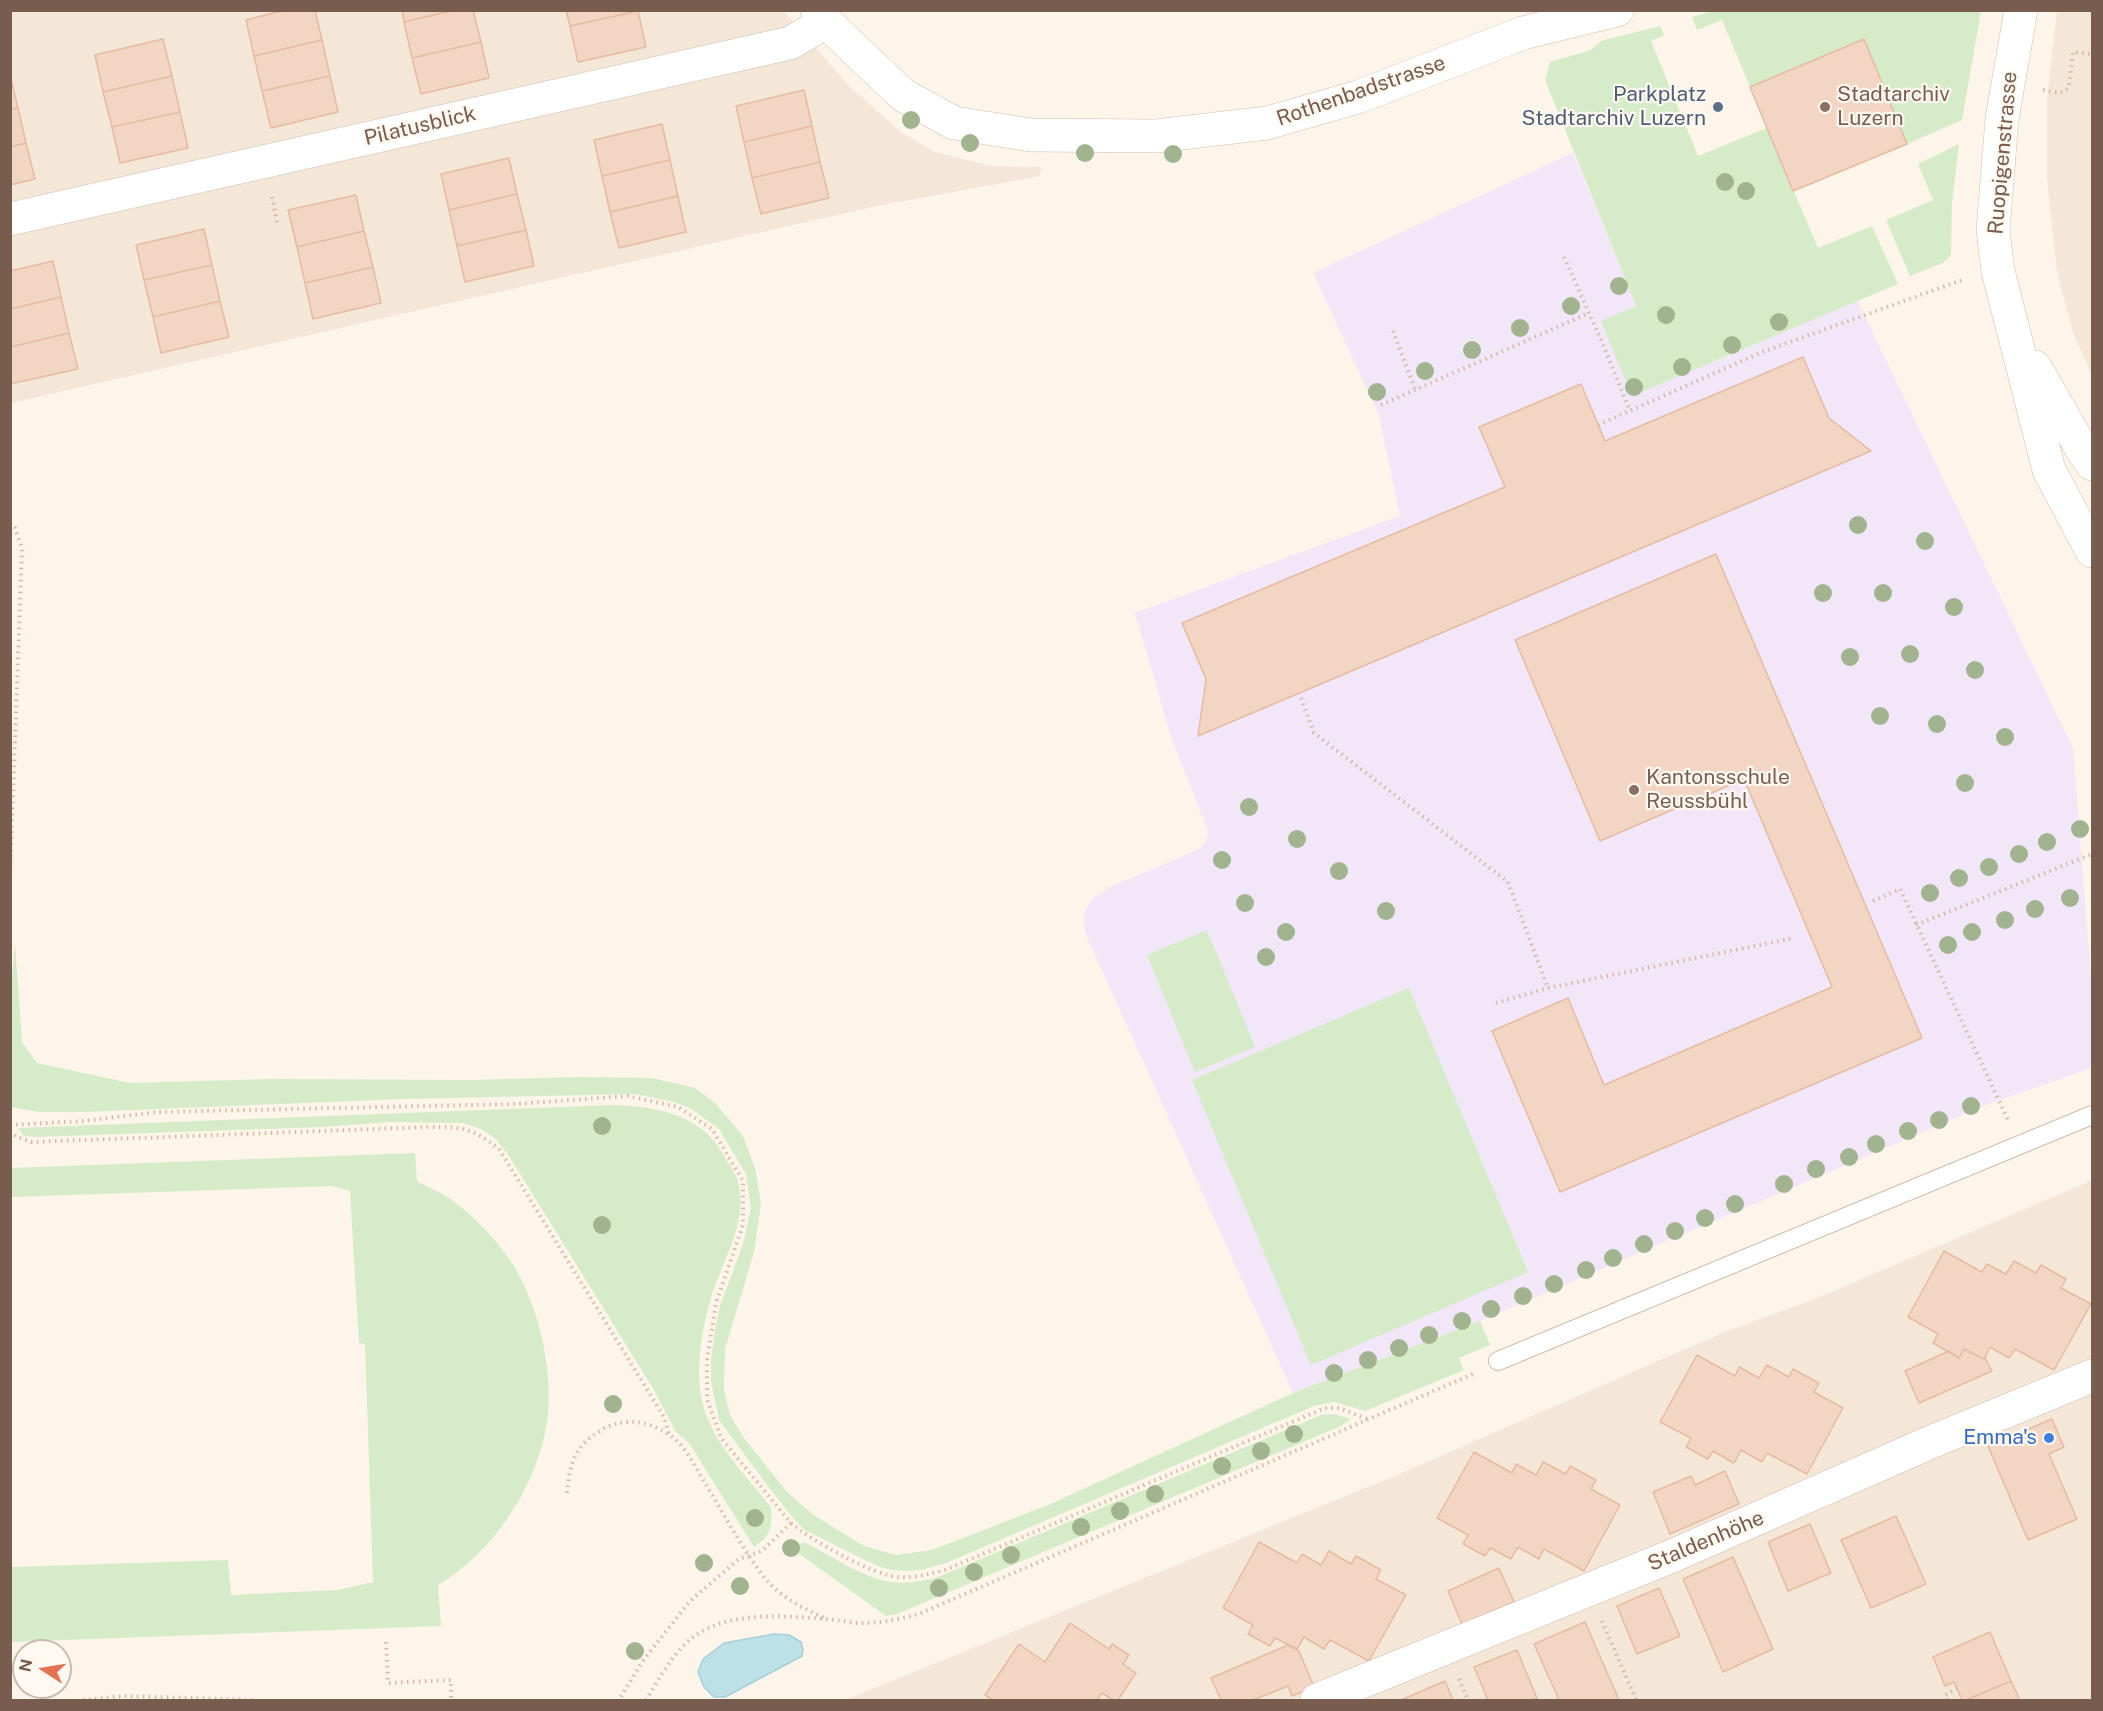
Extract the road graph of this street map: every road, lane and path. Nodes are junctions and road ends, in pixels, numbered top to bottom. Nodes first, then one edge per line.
1 (1617, 10) edge
2 (2021, 10) edge
3 (822, 16) edge
4 (2092, 54) edge
5 (2049, 91) dead end
6 (10, 219) edge
7 (1564, 257) dead end
8 (1998, 272) junction
9 (1589, 314) junction
10 (1393, 331) dead end
11 (2015, 331) junction
12 (1415, 389) junction
13 (1381, 405) dead end
14 (1630, 411) junction
15 (1598, 425) dead end
16 (2092, 464) edge
17 (10, 523) edge
18 (2092, 551) edge
19 (1301, 698) dead end
20 (2092, 854) edge
21 (10, 877) edge
22 (1873, 901) dead end
23 (1916, 925) junction
24 (1794, 938) dead end
25 (1548, 988) junction
26 (1496, 1003) dead end
27 (2092, 1115) edge
28 (10, 1125) edge
29 (10, 1131) edge
30 (2019, 1145) junction
31 (1498, 1361) joint
32 (2092, 1376) edge
33 (1368, 1419) junction
34 (669, 1434) junction
35 (567, 1492) dead end
36 (791, 1523) junction
37 (749, 1556) junction
38 (1589, 1590) junction
39 (827, 1619) junction
40 (386, 1642) dead end
41 (1957, 1689) dead end
42 (83, 1701) edge
43 (254, 1701) edge
44 (451, 1701) edge
45 (619, 1701) edge
46 (646, 1701) edge
47 (1317, 1701) edge
48 (1636, 1701) edge
49 (1947, 1701) edge

1 - 3 street, Rothenbadstrasse
2 - 8 street, Ruopigenstrasse
3 - 6 street, Pilatusblick
4 - 5 path
7 - 9 path
8 - 11 street, Ruopigenstrasse
8 - 14 path
9 - 12 path
9 - 14 path
10 - 12 path
11 - 16 street, Ruopigenstrasse
11 - 18 street, Ruopigenstrasse
12 - 13 path
14 - 15 path
17 - 21 path
19 - 25 path
20 - 23 path
22 - 23 path
23 - 30 path
24 - 25 path
25 - 26 path
27 - 30 lane
28 - 36 path
29 - 34 path
30 - 31 lane
31 - 33 path
32 - 38 street, Staldenhöhe
33 - 36 path
33 - 39 path
34 - 35 path
34 - 37 path
36 - 37 path
37 - 39 path
37 - 45 path
38 - 47 street, Staldenhöhe
38 - 48 path
39 - 46 path
40 - 44 path
41 - 49 path
42 - 43 path

